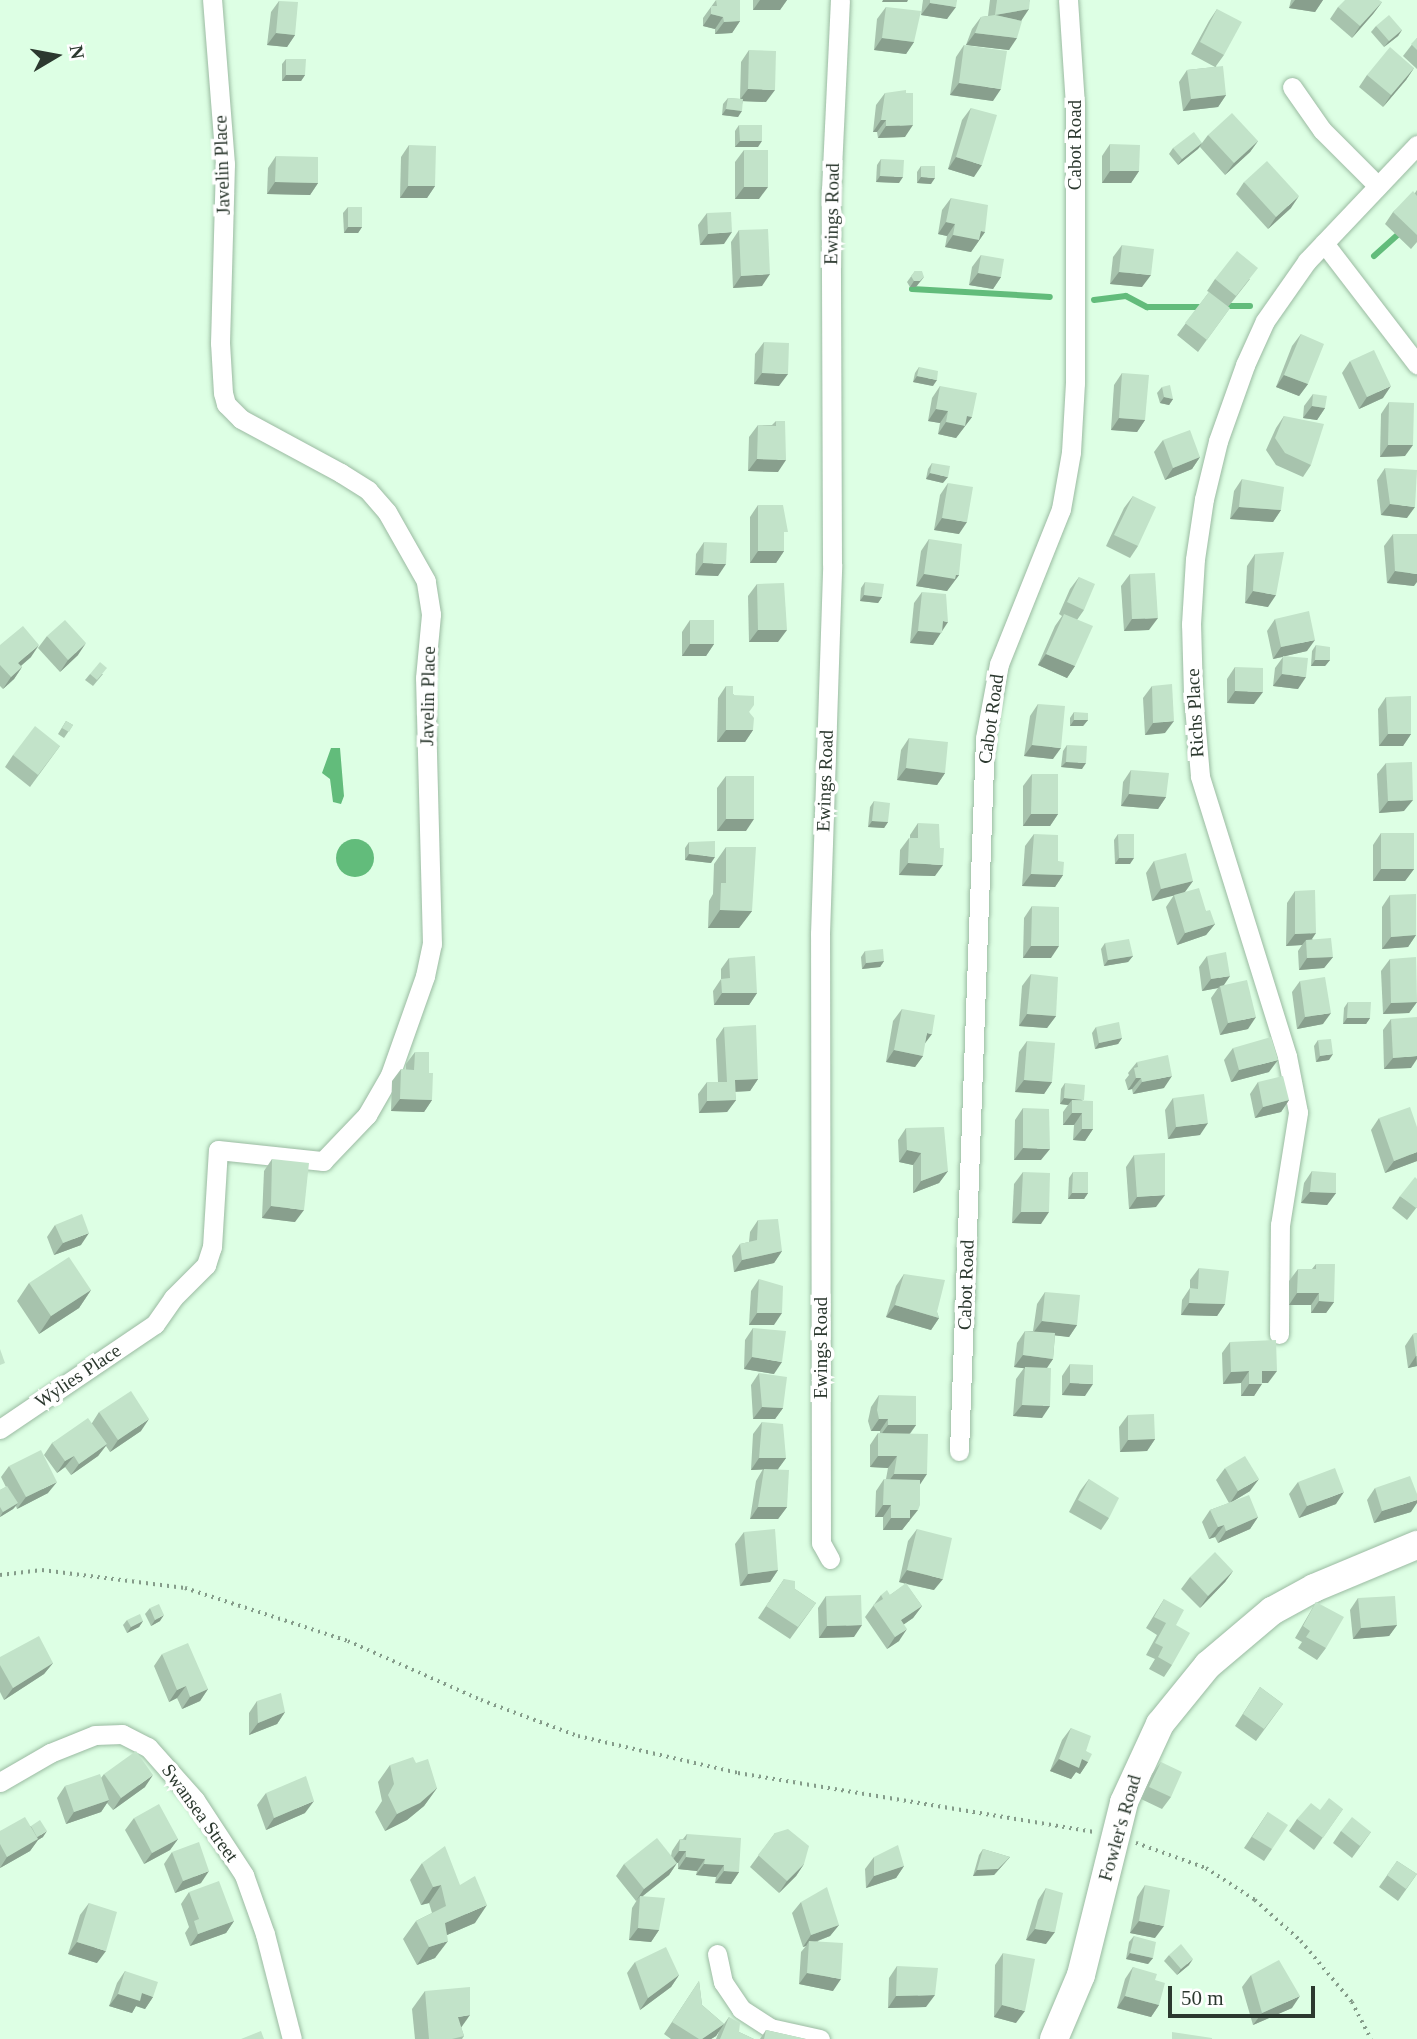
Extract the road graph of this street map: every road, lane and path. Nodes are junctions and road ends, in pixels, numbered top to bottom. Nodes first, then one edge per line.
1 (212, 0) edge
2 (840, 0) edge
3 (1068, 0) edge
4 (1292, 87) dead end
5 (1417, 145) edge
6 (1378, 186) junction
7 (1324, 243) junction
8 (1417, 364) edge
9 (155, 1324) joint
10 (1279, 1334) dead end
11 (0, 1429) edge
12 (959, 1451) dead end
13 (1417, 1545) edge
14 (830, 1559) dead end
15 (0, 1574) edge
16 (0, 1782) edge
17 (1114, 1837) junction
18 (717, 1954) dead end
19 (292, 2039) edge
20 (820, 2039) edge
21 (1054, 2039) edge
22 (1371, 2039) edge

1 - 9 street, Javelin Place
2 - 14 street, Ewings Road
3 - 12 street, Cabot Road
4 - 6 street
5 - 6 street, Richs Place
6 - 7 street, Richs Place
7 - 8 street
7 - 10 street, Richs Place
9 - 11 street, Wylies Place
13 - 17 street, Fowler's Road
15 - 17 path
16 - 19 street, Swansea Street
17 - 21 street, Fowler's Road
17 - 22 path
18 - 20 street

